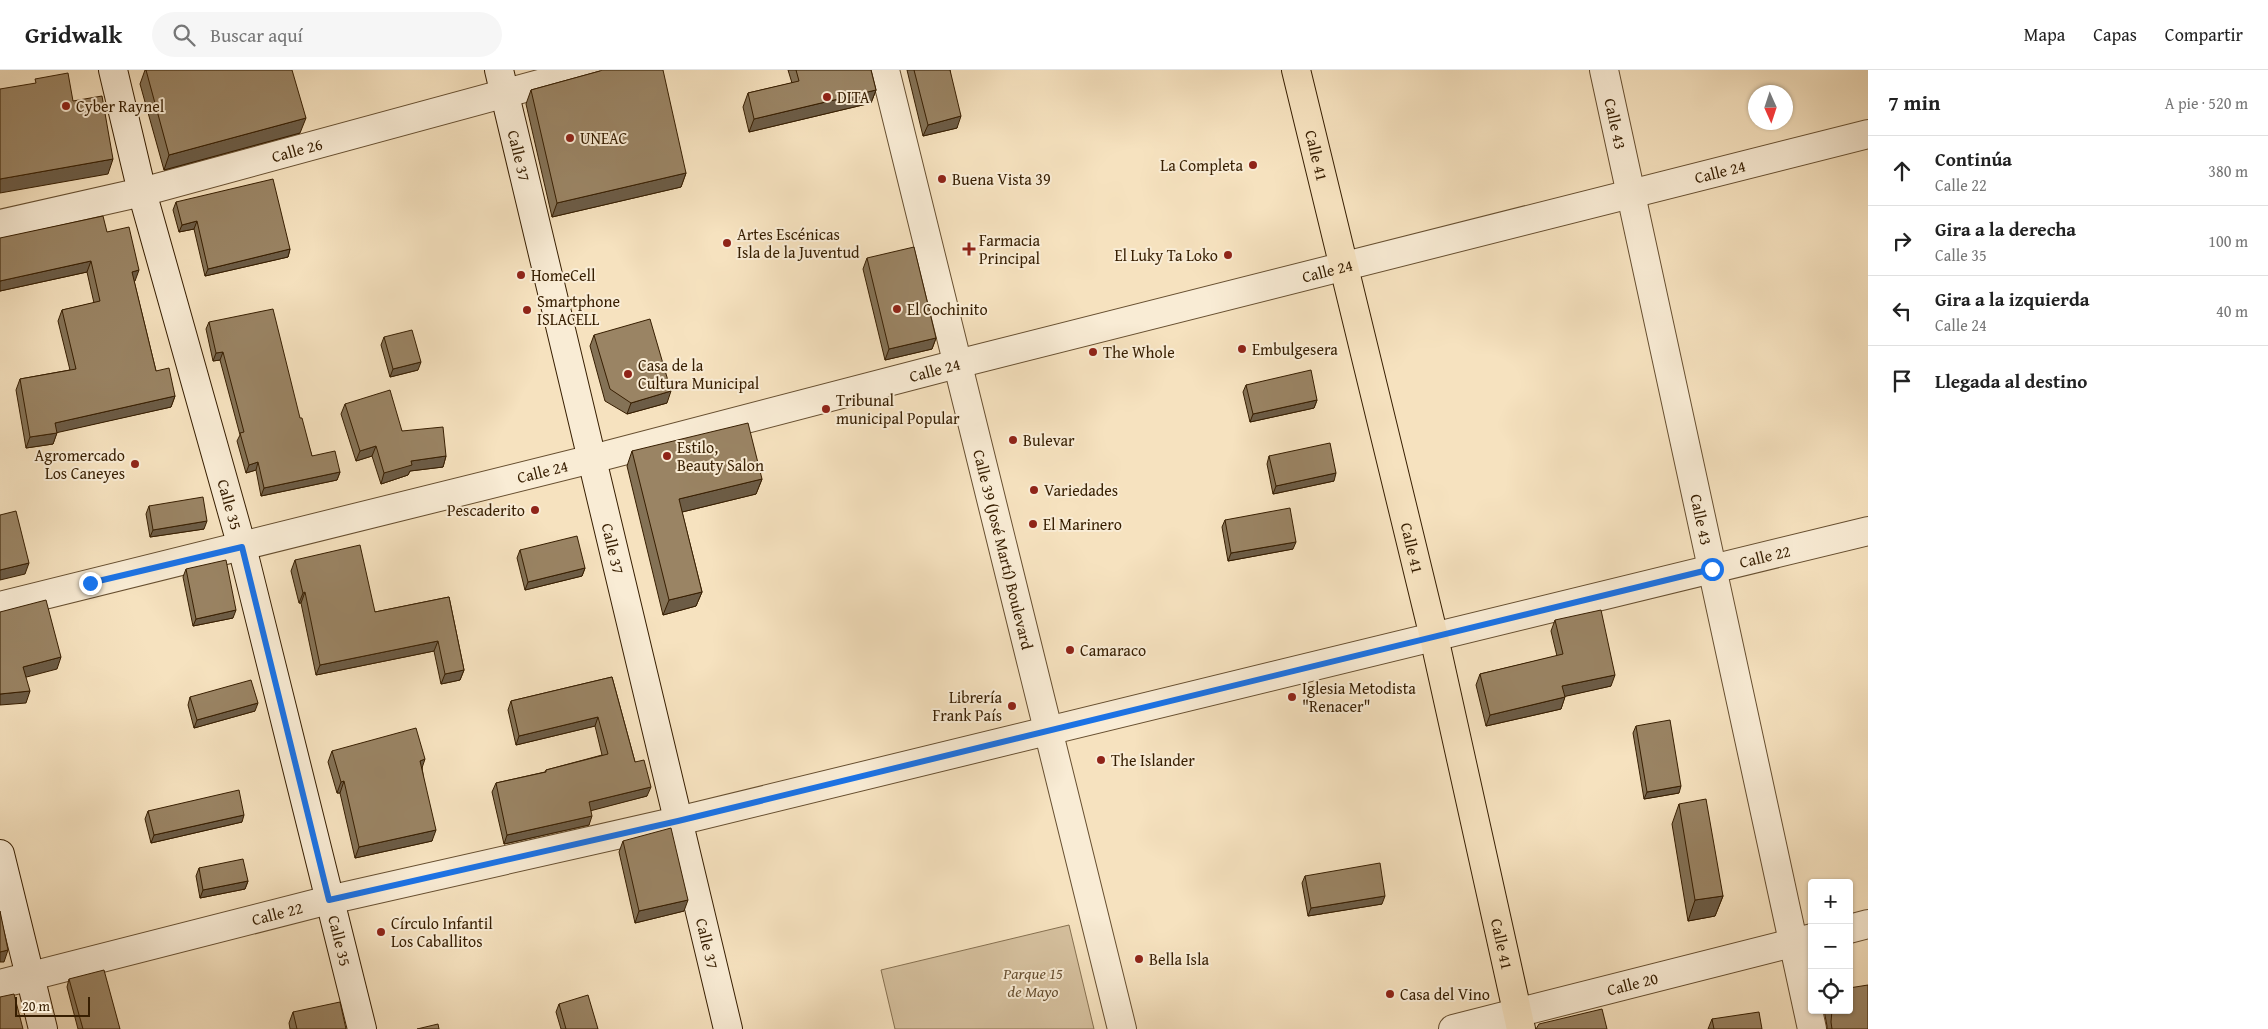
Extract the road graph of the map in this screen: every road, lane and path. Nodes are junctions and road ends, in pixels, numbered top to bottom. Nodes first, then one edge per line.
1 (113, 70) edge
2 (592, 70) edge
3 (885, 70) edge
4 (1296, 70) edge
5 (1604, 70) edge
6 (502, 82) edge
7 (1868, 134) edge
8 (142, 192) junction
9 (1631, 194) junction
10 (0, 224) edge
11 (1344, 268) junction
12 (957, 364) junction
13 (592, 459) junction
14 (1868, 531) edge
15 (242, 547) junction
16 (1712, 569) junction
17 (0, 606) edge
18 (1434, 637) junction
19 (1048, 730) junction
20 (678, 821) junction
21 (0, 854) edge
22 (329, 900) junction
23 (1868, 924) edge
24 (1853, 928) edge
25 (1802, 940) edge
26 (29, 977) junction
27 (0, 984) edge
28 (1520, 1021) edge
29 (43, 1029) edge
30 (362, 1029) edge
31 (728, 1029) edge
32 (1122, 1029) edge
33 (1453, 1029) edge
34 (1812, 1029) edge

1 - 8 street, Calle 35
2 - 6 street, Calle 26
3 - 12 street, Calle 39 (José Martí) Boulevard
4 - 11 main road, Calle 41
5 - 9 street, Calle 43
6 - 8 street, Calle 26
6 - 13 street, Calle 37
7 - 9 street, Calle 24
8 - 10 street, Calle 26
8 - 15 street, Calle 35
9 - 11 street, Calle 24
9 - 16 street, Calle 43
11 - 12 street, Calle 24
11 - 18 main road, Calle 41
12 - 13 street, Calle 24
12 - 19 street, Calle 39 (José Martí) Boulevard
13 - 15 street, Calle 24
13 - 20 street, Calle 37
14 - 16 street, Calle 22
15 - 17 street, Calle 24
15 - 22 street, Calle 35
16 - 18 street, Calle 22
16 - 25 street, Calle 43
18 - 19 street, Calle 22
18 - 28 main road, Calle 41
19 - 20 street, Calle 22
19 - 32 street, Calle 39 (José Martí) Boulevard
20 - 22 street, Calle 22
20 - 31 street, Calle 37
21 - 26 street
22 - 26 street, Calle 22
22 - 30 street, Calle 35
23 - 24 street
25 - 28 street, Calle 20
25 - 34 street, Calle 43
26 - 27 street, Calle 22
26 - 29 street
28 - 33 street, Calle 20

